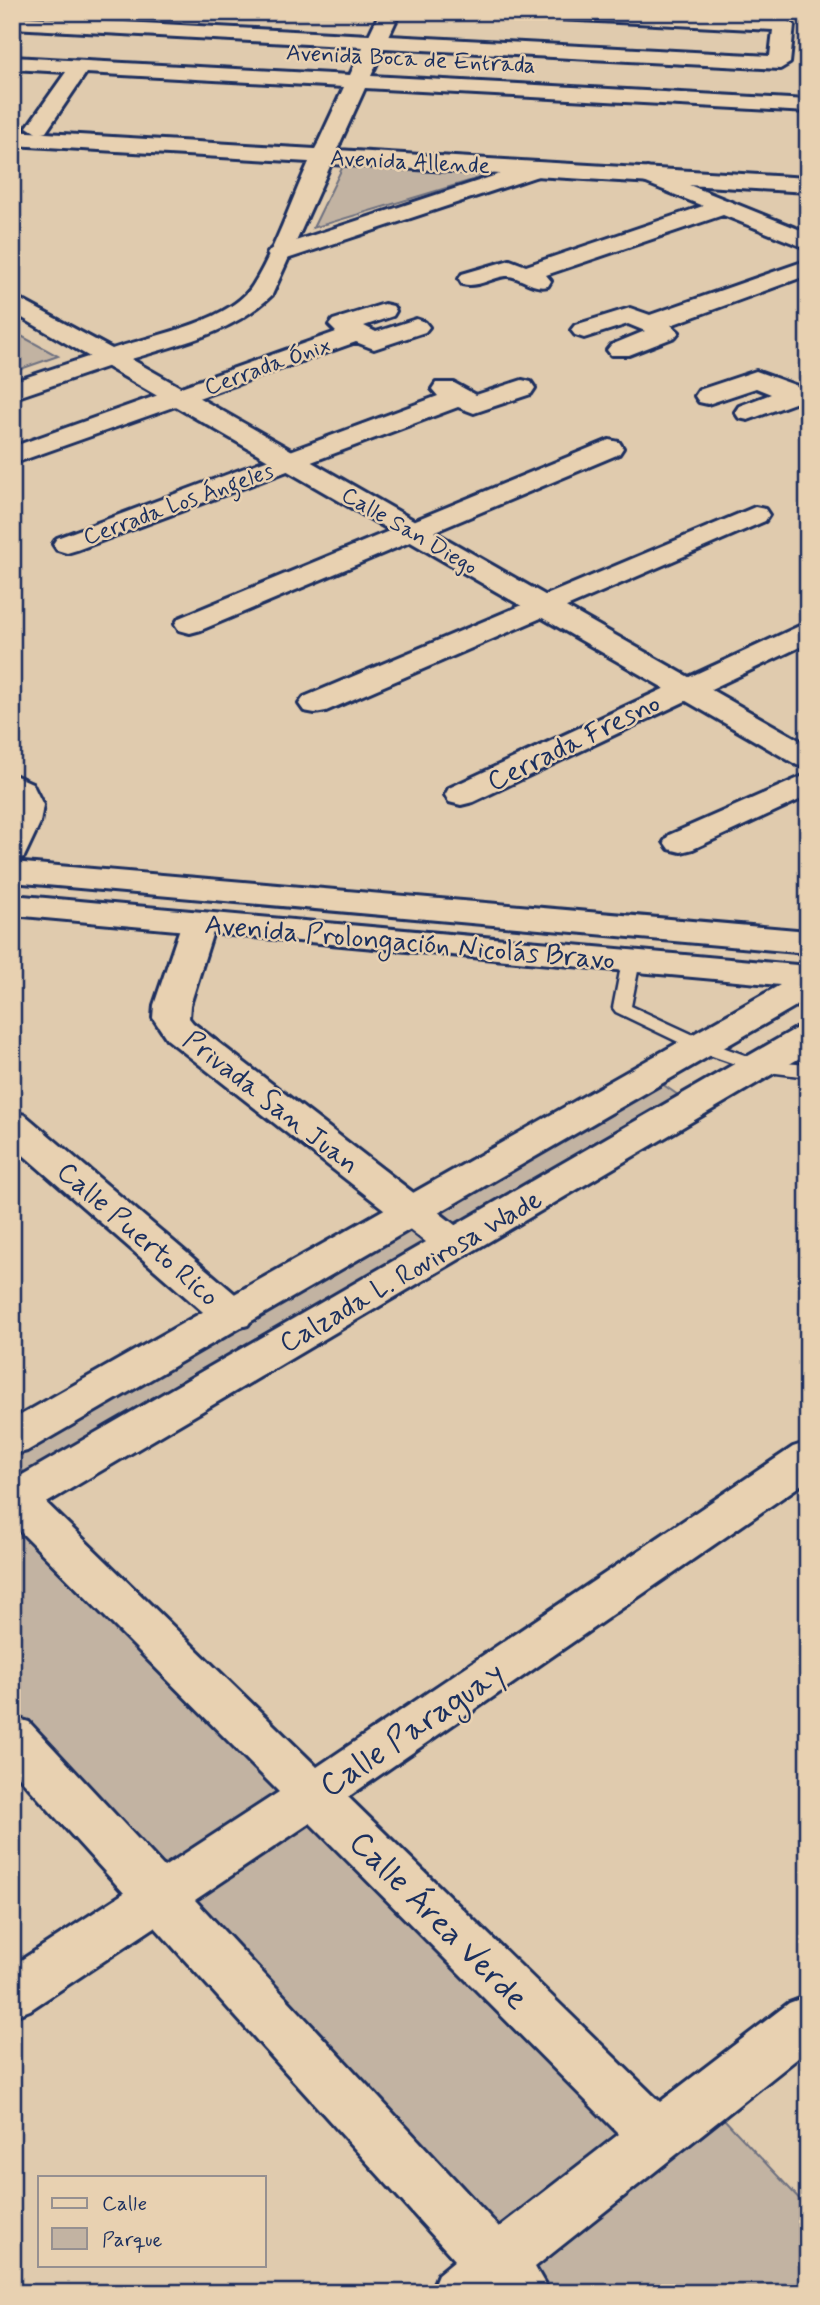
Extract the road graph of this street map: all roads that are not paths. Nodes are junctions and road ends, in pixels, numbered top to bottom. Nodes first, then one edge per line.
1 (390, 12) edge
2 (540, 12) edge
3 (12, 22) edge
4 (376, 41) junction
5 (12, 63) edge
6 (80, 66) junction
7 (356, 82) junction
8 (808, 106) edge
9 (12, 125) edge
10 (38, 127) junction
11 (12, 138) edge
12 (326, 150) junction
13 (536, 169) junction
14 (808, 170) edge
15 (647, 175) junction
16 (808, 185) edge
17 (723, 207) junction
18 (808, 242) edge
19 (279, 254) junction
20 (808, 267) edge
21 (525, 274) junction
22 (471, 279) dead end
23 (502, 295) dead end
24 (12, 302) edge
25 (384, 311) dead end
26 (648, 324) junction
27 (416, 327) dead end
28 (584, 330) dead end
29 (357, 332) junction
30 (620, 349) dead end
31 (108, 358) junction
32 (808, 373) edge
33 (477, 376) dead end
34 (775, 386) junction
35 (522, 388) dead end
36 (12, 391) edge
37 (708, 396) dead end
38 (177, 397) junction
39 (460, 397) junction
40 (748, 412) dead end
41 (610, 448) dead end
42 (12, 456) edge
43 (289, 461) junction
44 (755, 515) dead end
45 (413, 532) junction
46 (67, 544) dead end
47 (542, 606) junction
48 (190, 624) dead end
49 (808, 631) edge
50 (685, 687) junction
51 (315, 704) dead end
52 (808, 758) edge
53 (12, 784) edge
54 (808, 784) edge
55 (461, 794) dead end
56 (681, 842) dead end
57 (12, 850) edge
58 (12, 872) edge
59 (12, 905) edge
60 (199, 922) junction
61 (808, 942) edge
62 (631, 961) junction
63 (808, 976) edge
64 (808, 984) edge
65 (808, 1037) edge
66 (702, 1046) junction
67 (759, 1066) junction
68 (808, 1070) edge
69 (12, 1124) edge
70 (414, 1212) junction
71 (454, 1244) junction
72 (233, 1315) junction
73 (12, 1440) edge
74 (808, 1458) edge
75 (14, 1500) edge
76 (12, 1736) edge
77 (314, 1795) junction
78 (160, 1897) junction
79 (12, 1994) edge
80 (808, 2019) edge
81 (658, 2136) junction
82 (491, 2283) edge

1 - 4 street
2 - 4 street
3 - 4 street
4 - 7 street
5 - 6 street, Avenida Boca de Entrada
6 - 7 street, Avenida Boca de Entrada
6 - 10 street
7 - 8 street, Avenida Boca de Entrada
7 - 12 street
9 - 10 street, Avenida Allende
10 - 12 street, Avenida Allende
11 - 12 street, Avenida Allende
12 - 13 street, Avenida Allende
12 - 14 street, Avenida Allende
12 - 19 street
13 - 15 street, Avenida Allende
13 - 19 street
15 - 16 street, Avenida Allende
15 - 17 street
17 - 18 street
17 - 21 street
19 - 31 street
20 - 26 street
21 - 22 street
21 - 23 street
24 - 31 street, Calle San Diego
25 - 29 street
26 - 28 street
26 - 30 street
27 - 29 street
29 - 38 street, Cerrada Ónix
31 - 36 street
31 - 38 street, Calle San Diego
32 - 34 street
33 - 39 street
34 - 37 street
34 - 40 street
35 - 39 street
38 - 42 street, Cerrada Ónix
38 - 43 street, Calle San Diego
39 - 43 street, Cerrada Los Ángeles
41 - 45 street
43 - 45 street, Calle San Diego
43 - 46 street, Cerrada Los Ángeles
44 - 47 street
45 - 47 street, Calle San Diego
45 - 48 street
47 - 50 street, Calle San Diego
47 - 51 street
49 - 50 street, Cerrada Fresno
50 - 52 street, Calle San Diego
50 - 55 street, Cerrada Fresno
53 - 57 street
54 - 56 street
58 - 61 street, Avenida Prolongación Nicolás Bravo
59 - 60 street, Avenida Prolongación Nicolás Bravo
60 - 62 street, Avenida Prolongación Nicolás Bravo
60 - 70 street, Privada San Juan
62 - 63 street, Avenida Prolongación Nicolás Bravo
62 - 66 lane
64 - 66 street, Calzada L. Rovirosa Wade
65 - 67 street, Calzada L. Rovirosa Wade
66 - 67 lane
66 - 70 street, Calzada L. Rovirosa Wade
67 - 68 lane
67 - 71 street, Calzada L. Rovirosa Wade
69 - 72 street, Calle Puerto Rico
70 - 71 street, Privada San Juan
70 - 72 street, Calzada L. Rovirosa Wade
71 - 75 street, Calzada L. Rovirosa Wade
72 - 73 street, Calzada L. Rovirosa Wade
74 - 77 street, Calle Paraguay
75 - 77 street, Calle Área Verde
76 - 78 street
77 - 78 street, Calle Paraguay
77 - 81 street, Calle Área Verde
78 - 79 street, Calle Paraguay
78 - 82 street
80 - 81 street
81 - 82 street

